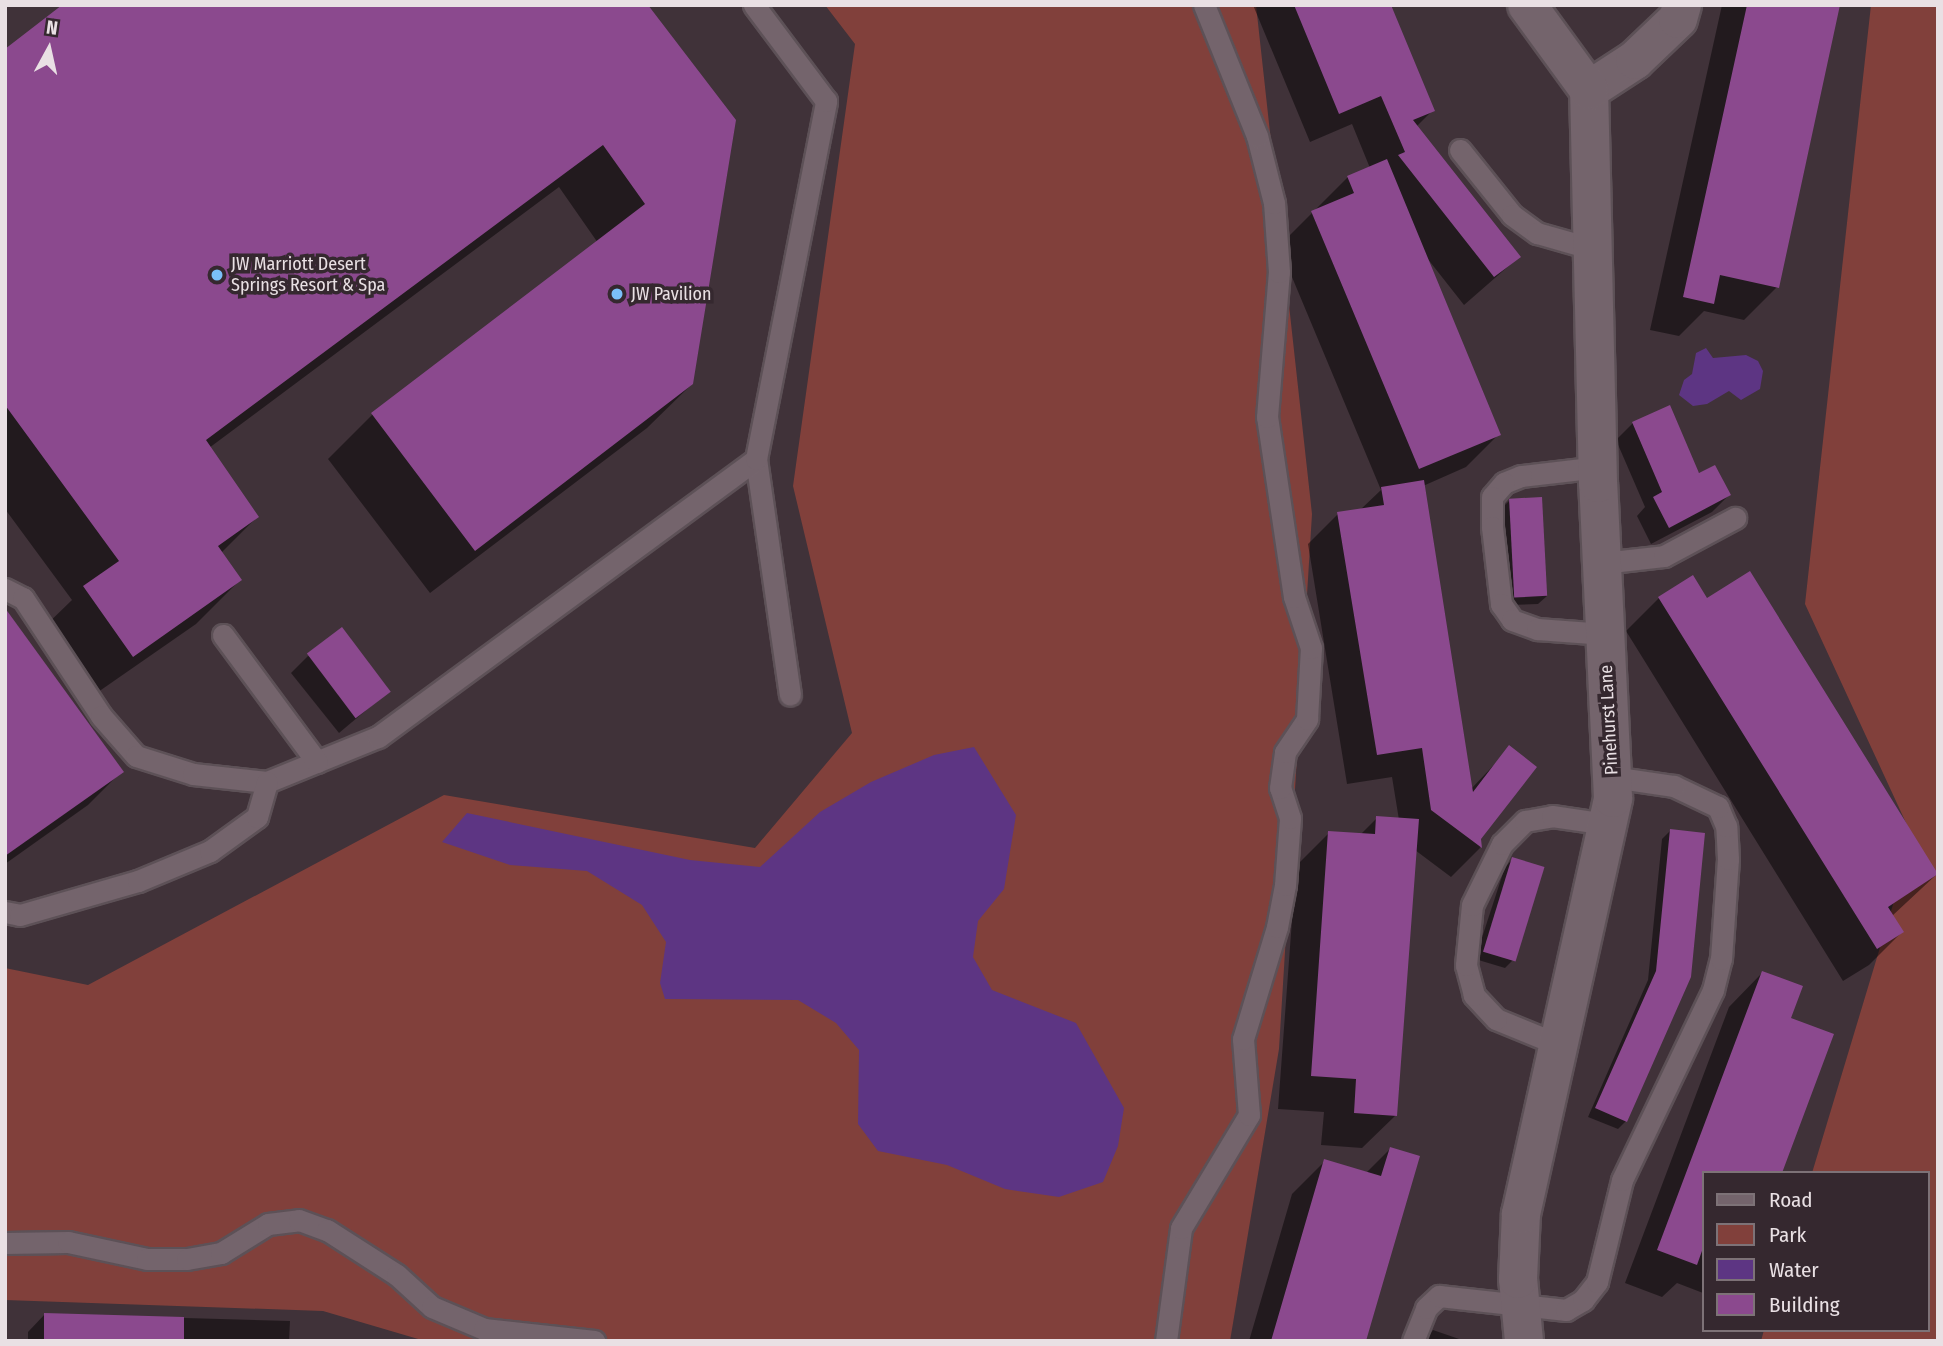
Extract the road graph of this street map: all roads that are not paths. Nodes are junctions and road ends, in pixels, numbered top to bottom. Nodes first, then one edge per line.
1 (754, 5) edge
2 (1204, 5) edge
3 (1527, 5) edge
4 (1682, 5) edge
5 (1589, 90) junction
6 (1460, 150) dead end
7 (1593, 249) junction
8 (756, 459) junction
9 (1599, 467) junction
10 (1735, 519) dead end
11 (1602, 563) junction
12 (5, 589) edge
13 (223, 635) dead end
14 (1605, 635) junction
15 (790, 695) dead end
16 (317, 762) junction
17 (1612, 777) junction
18 (267, 782) junction
19 (1607, 824) junction
20 (5, 912) edge
21 (1557, 1044) junction
22 (5, 1243) edge
23 (1522, 1323) edge
24 (594, 1341) edge
25 (1166, 1341) edge
26 (1413, 1341) edge

1 - 8 lane
2 - 25 lane
3 - 5 street
4 - 5 street
5 - 7 street, Pinehurst Lane
6 - 7 lane
7 - 9 street, Pinehurst Lane
8 - 15 lane
8 - 16 lane
9 - 11 street, Pinehurst Lane
9 - 14 lane
10 - 11 lane
11 - 14 street, Pinehurst Lane
12 - 18 lane
13 - 16 lane
14 - 17 street, Pinehurst Lane
16 - 18 lane
17 - 19 street, Pinehurst Lane
17 - 23 lane
18 - 20 lane
19 - 21 street, Pinehurst Lane
19 - 21 lane
21 - 23 street, Pinehurst Lane
22 - 24 lane
23 - 26 lane

